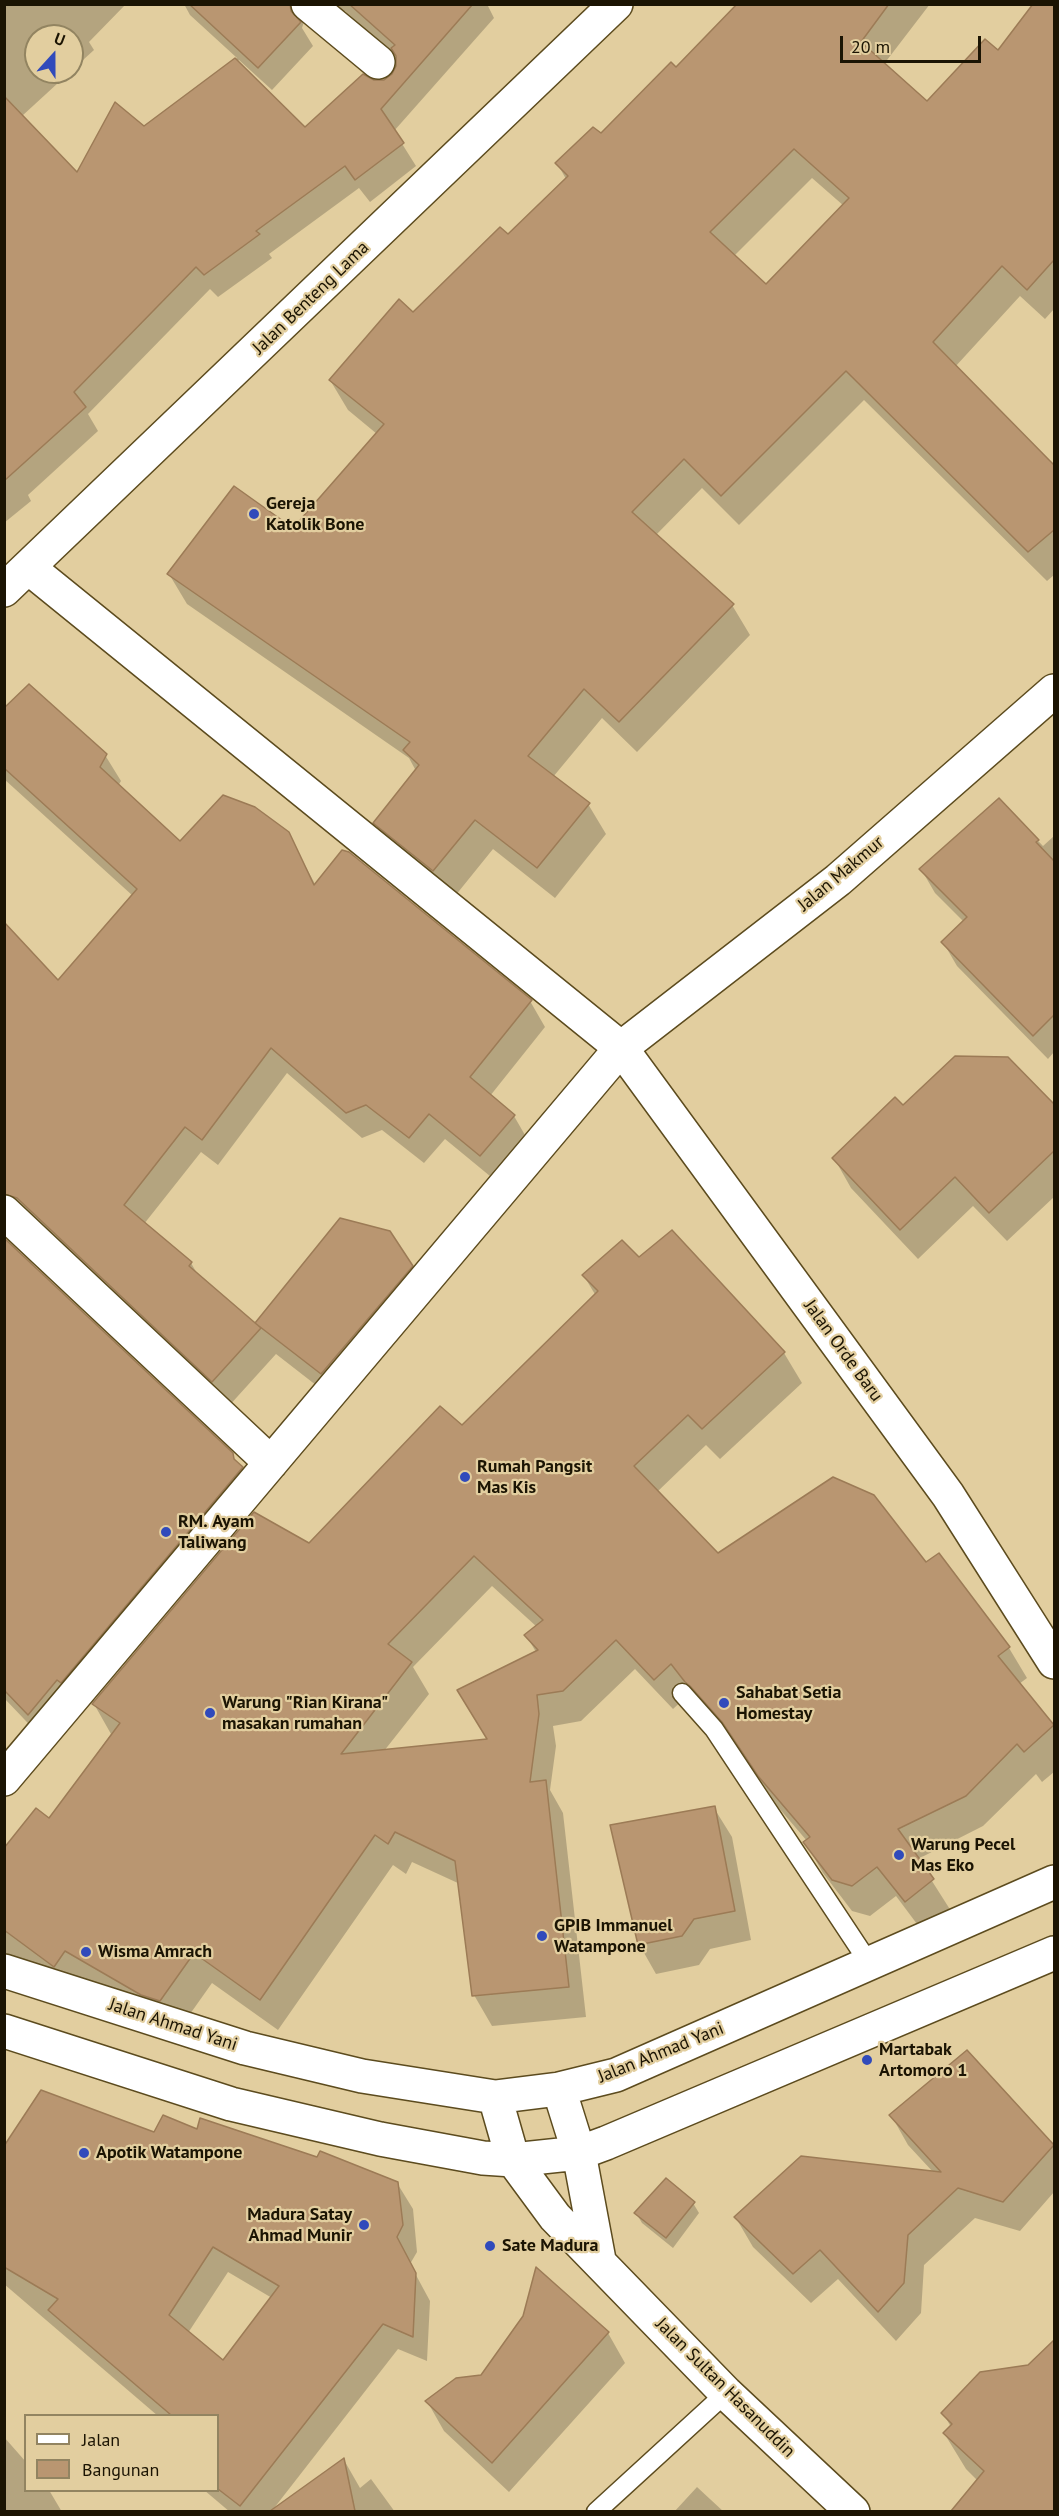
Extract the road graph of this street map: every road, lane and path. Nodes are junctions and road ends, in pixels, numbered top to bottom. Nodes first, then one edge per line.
1 (308, 4) edge
2 (616, 4) edge
3 (378, 62) dead end
4 (29, 568) junction
5 (4, 590) edge
6 (1054, 692) edge
7 (621, 1048) junction
8 (4, 1212) edge
9 (271, 1463) junction
10 (1054, 1662) edge
11 (682, 1693) dead end
12 (4, 1779) edge
13 (1054, 1882) edge
14 (1054, 1953) edge
15 (869, 1963) junction
16 (4, 1971) edge
17 (4, 2031) edge
18 (559, 2089) junction
19 (495, 2097) junction
20 (579, 2153) junction
21 (513, 2160) junction
22 (599, 2260) junction
23 (726, 2393) junction
24 (596, 2511) edge
25 (854, 2511) edge

1 - 3 street
2 - 4 street, Jalan Benteng Lama
4 - 5 street, Jalan Benteng Lama
4 - 7 street, Jalan Orde Baru
6 - 7 street, Jalan Makmur
7 - 9 street, Jalan Makmur
7 - 10 street, Jalan Orde Baru
8 - 9 street
9 - 12 street, Jalan Makmur
11 - 15 lane
13 - 15 street, Jalan Ahmad Yani
14 - 20 street
15 - 18 street, Jalan Ahmad Yani
16 - 19 street, Jalan Ahmad Yani
17 - 21 street
18 - 19 street, Jalan Ahmad Yani
18 - 20 street
19 - 21 street, Jalan Sultan Hasanuddin
20 - 21 street
20 - 22 street
21 - 22 street, Jalan Sultan Hasanuddin
22 - 23 street, Jalan Sultan Hasanuddin
23 - 24 lane
23 - 25 street, Jalan Sultan Hasanuddin

